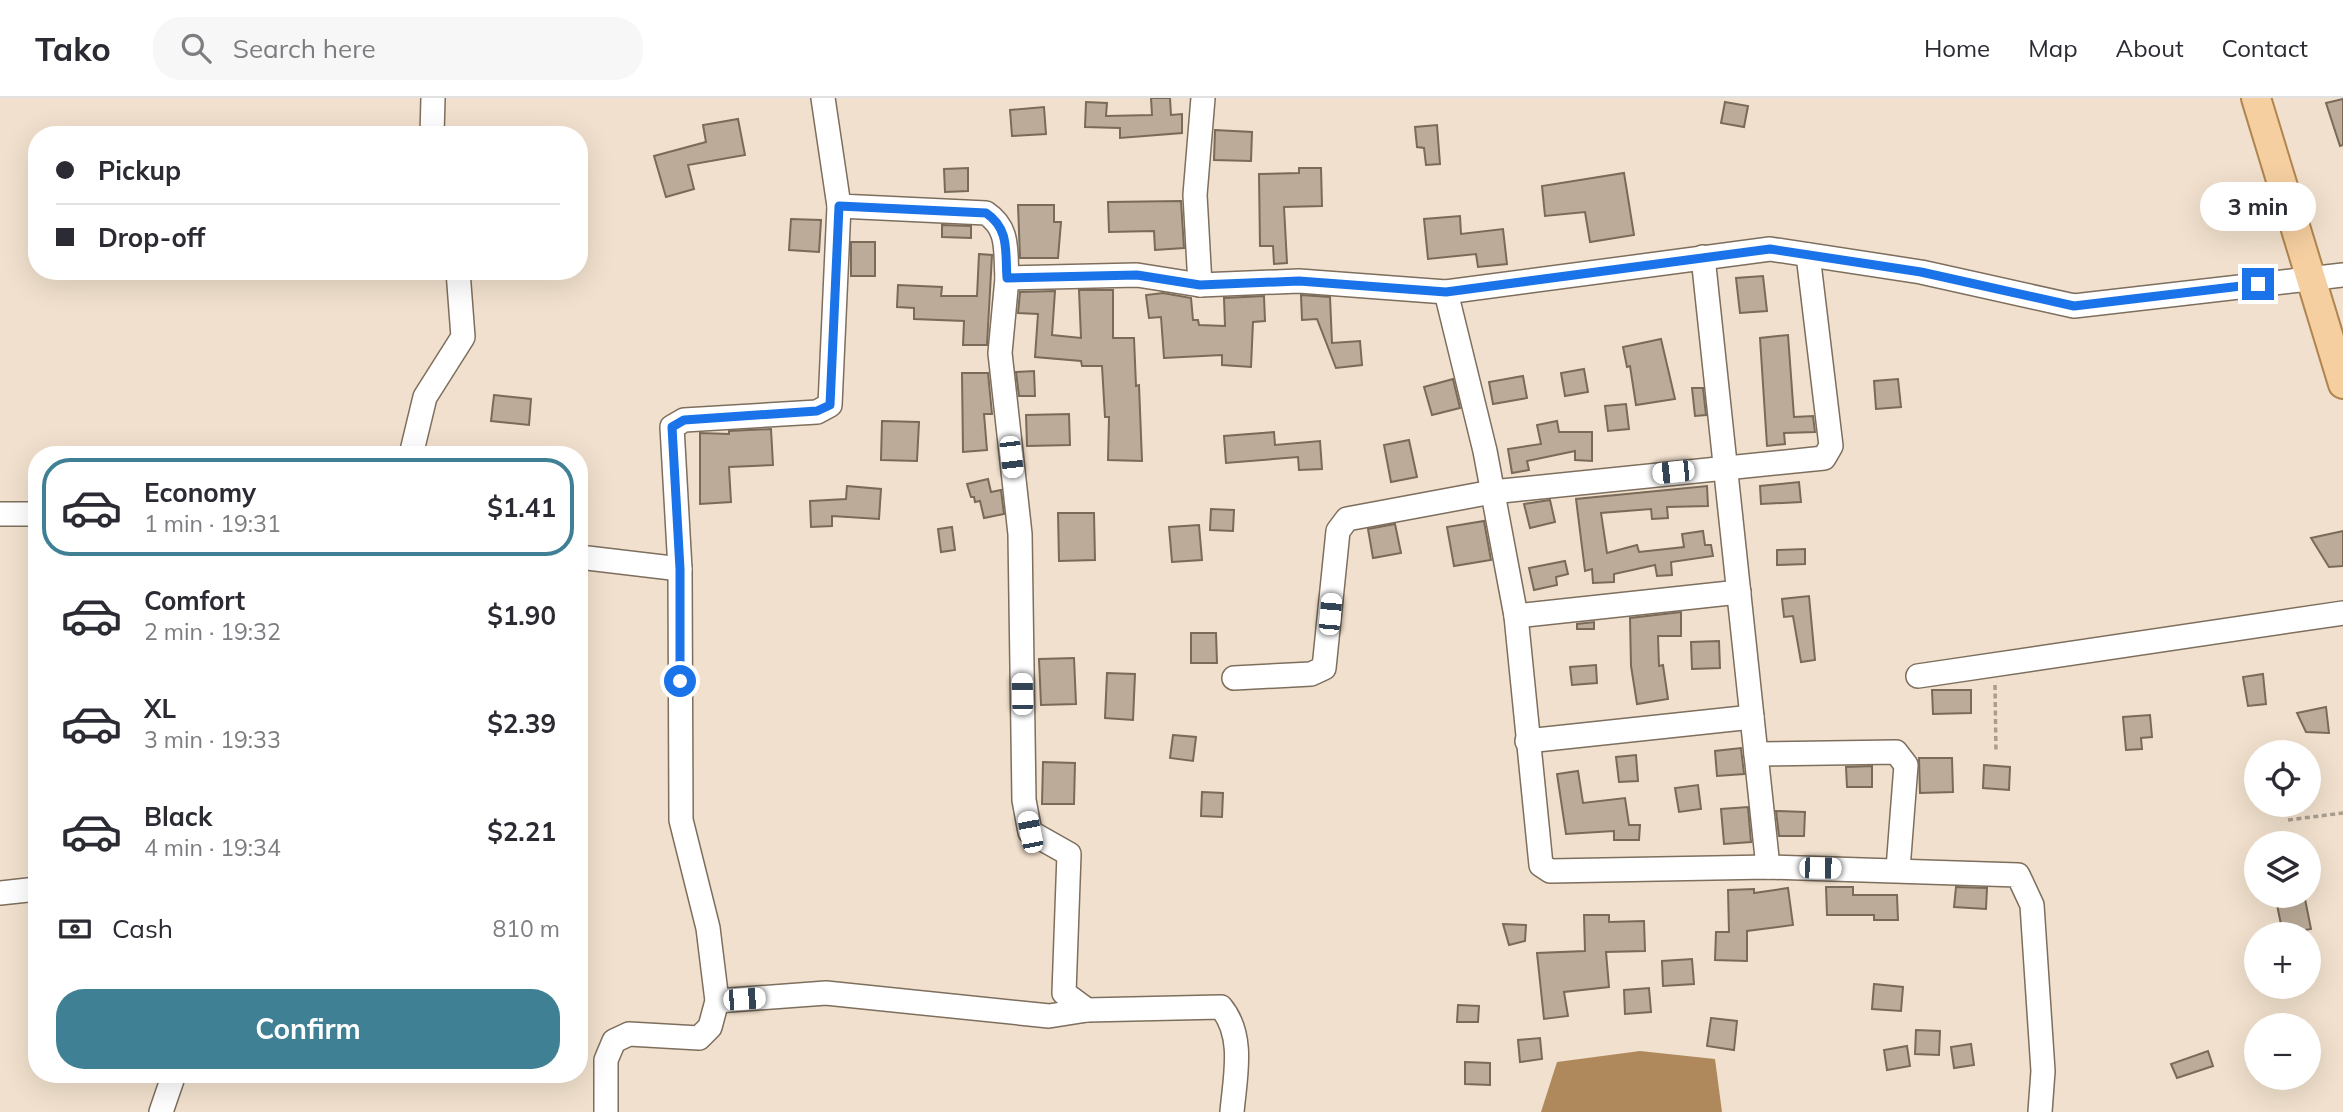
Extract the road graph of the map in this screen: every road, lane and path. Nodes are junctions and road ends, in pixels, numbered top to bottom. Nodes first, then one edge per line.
1 (433, 98) edge
2 (823, 98) edge
3 (1203, 98) edge
4 (2256, 98) edge
5 (432, 126) edge
6 (839, 206) junction
7 (1808, 255) junction
8 (1703, 257) junction
9 (2343, 275) edge
10 (1007, 278) junction
11 (2311, 278) junction
12 (459, 280) edge
13 (1200, 285) junction
14 (1446, 292) junction
15 (2343, 384) edge
16 (413, 446) edge
17 (1725, 467) junction
18 (1492, 492) junction
19 (0, 514) edge
20 (28, 514) edge
21 (588, 559) edge
22 (680, 569) junction
23 (1739, 592) junction
24 (2343, 613) edge
25 (1516, 616) junction
26 (1994, 664) junction
27 (1918, 676) dead end
28 (1234, 678) dead end
29 (1752, 718) junction
30 (1527, 741) junction
31 (1996, 753) dead end
32 (1756, 754) junction
33 (2343, 813) edge
34 (2288, 820) dead end
35 (1768, 867) junction
36 (1898, 869) junction
37 (28, 891) edge
38 (0, 893) edge
39 (717, 1001) junction
40 (1087, 1010) junction
41 (171, 1083) edge
42 (161, 1112) edge
43 (606, 1112) edge
44 (1232, 1112) edge
45 (2040, 1112) edge

1 - 5 street
2 - 6 street
3 - 13 street
4 - 11 main road
6 - 10 street
6 - 22 street
7 - 8 street
7 - 11 street
7 - 17 street
8 - 14 street
8 - 17 street
9 - 11 street
10 - 13 street
10 - 40 street
11 - 15 main road
12 - 16 street
13 - 14 street
14 - 18 street
17 - 18 street
17 - 23 street
18 - 25 street
18 - 28 street
19 - 20 street
21 - 22 street
22 - 39 street
23 - 25 street
23 - 29 street
24 - 26 street
25 - 30 street
26 - 27 street
26 - 31 path
29 - 30 street
29 - 32 street
30 - 35 street
32 - 35 street
32 - 36 street
33 - 34 path
35 - 36 street
36 - 45 street
37 - 38 street
39 - 40 street
39 - 43 street
40 - 44 street
41 - 42 street

